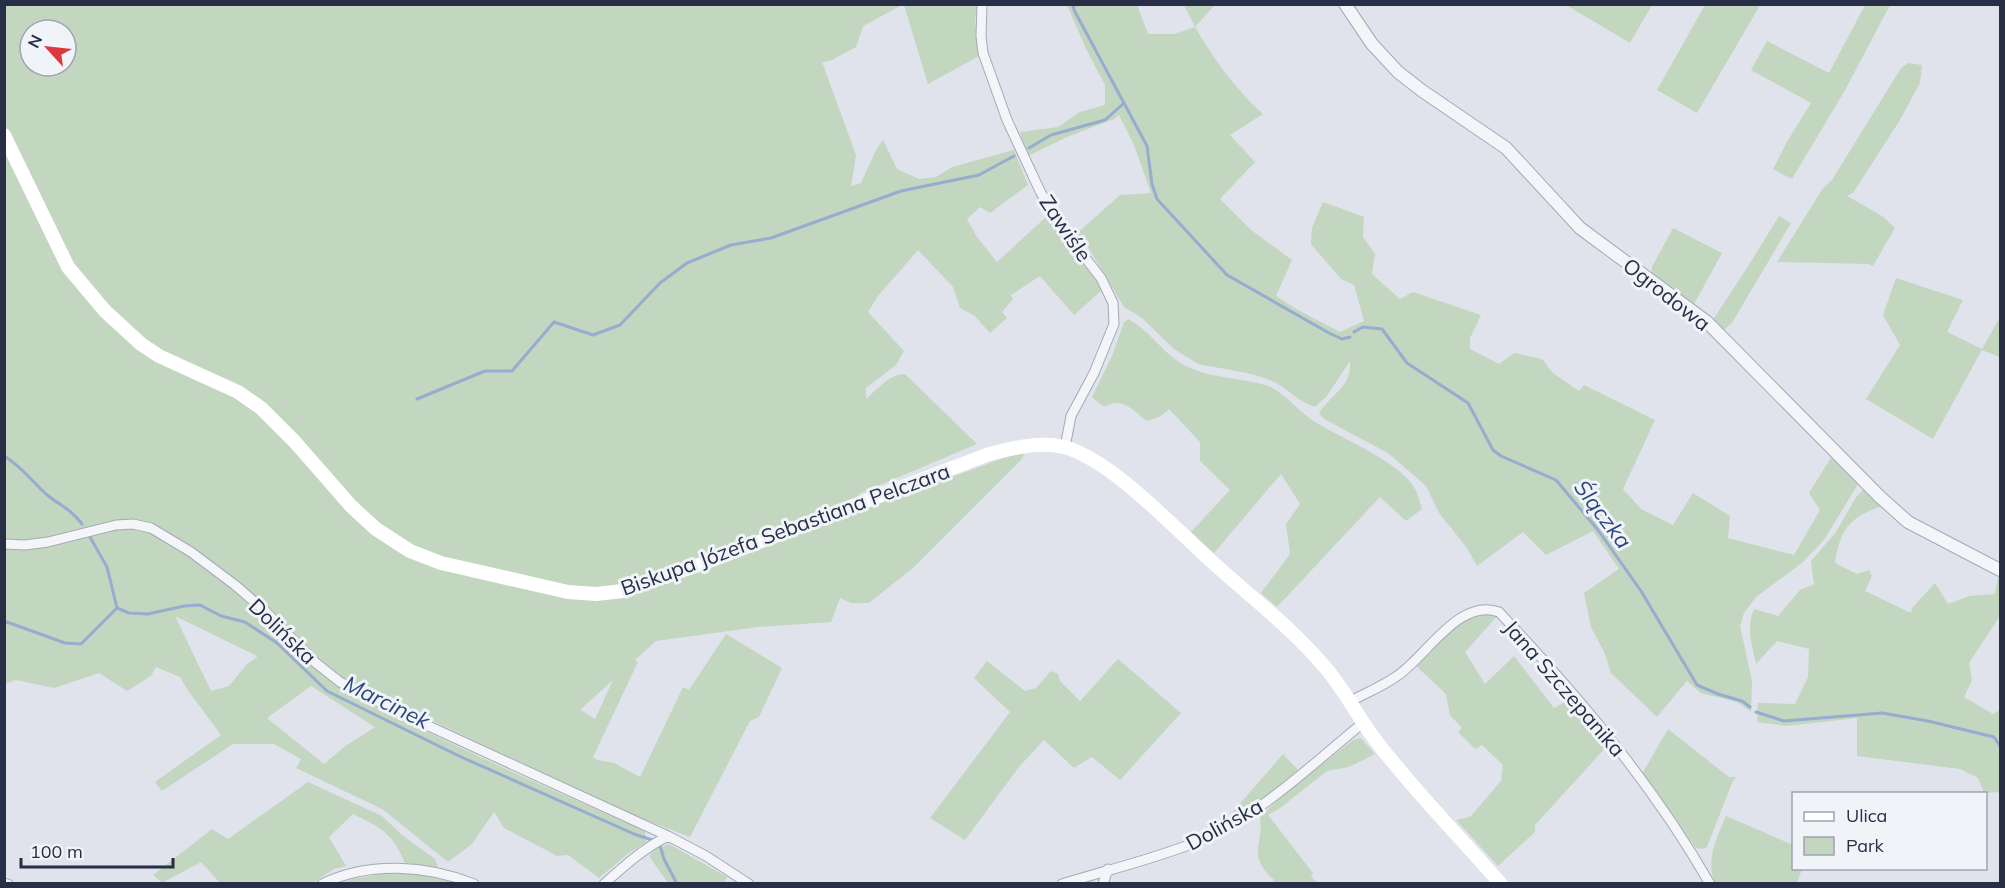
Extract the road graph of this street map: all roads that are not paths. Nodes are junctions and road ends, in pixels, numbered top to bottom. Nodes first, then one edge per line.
1 (982, 4) edge
2 (1346, 4) edge
3 (4, 135) edge
4 (1065, 447) junction
5 (4, 544) edge
6 (2001, 570) edge
7 (1351, 701) junction
8 (1363, 723) junction
9 (668, 836) junction
10 (1108, 869) junction
11 (322, 884) edge
12 (474, 884) edge
13 (604, 884) edge
14 (749, 884) edge
15 (1062, 884) edge
16 (1103, 884) edge
17 (1501, 884) edge
18 (1710, 884) edge

1 - 4 street, Zawiśle
2 - 6 street, Ogrodowa
3 - 4 main road, Biskupa Józefa Sebastiana Pelczara
4 - 7 main road, Biskupa Józefa Sebastiana Pelczara
5 - 9 street, Dolińska
7 - 8 main road, Biskupa Józefa Sebastiana Pelczara
7 - 18 street, Jana Szczepanika
8 - 10 street, Dolińska
8 - 17 main road, Biskupa Józefa Sebastiana Pelczara
9 - 13 street
9 - 14 street, Dolińska
10 - 15 street, Dolińska
10 - 16 street
11 - 12 street

